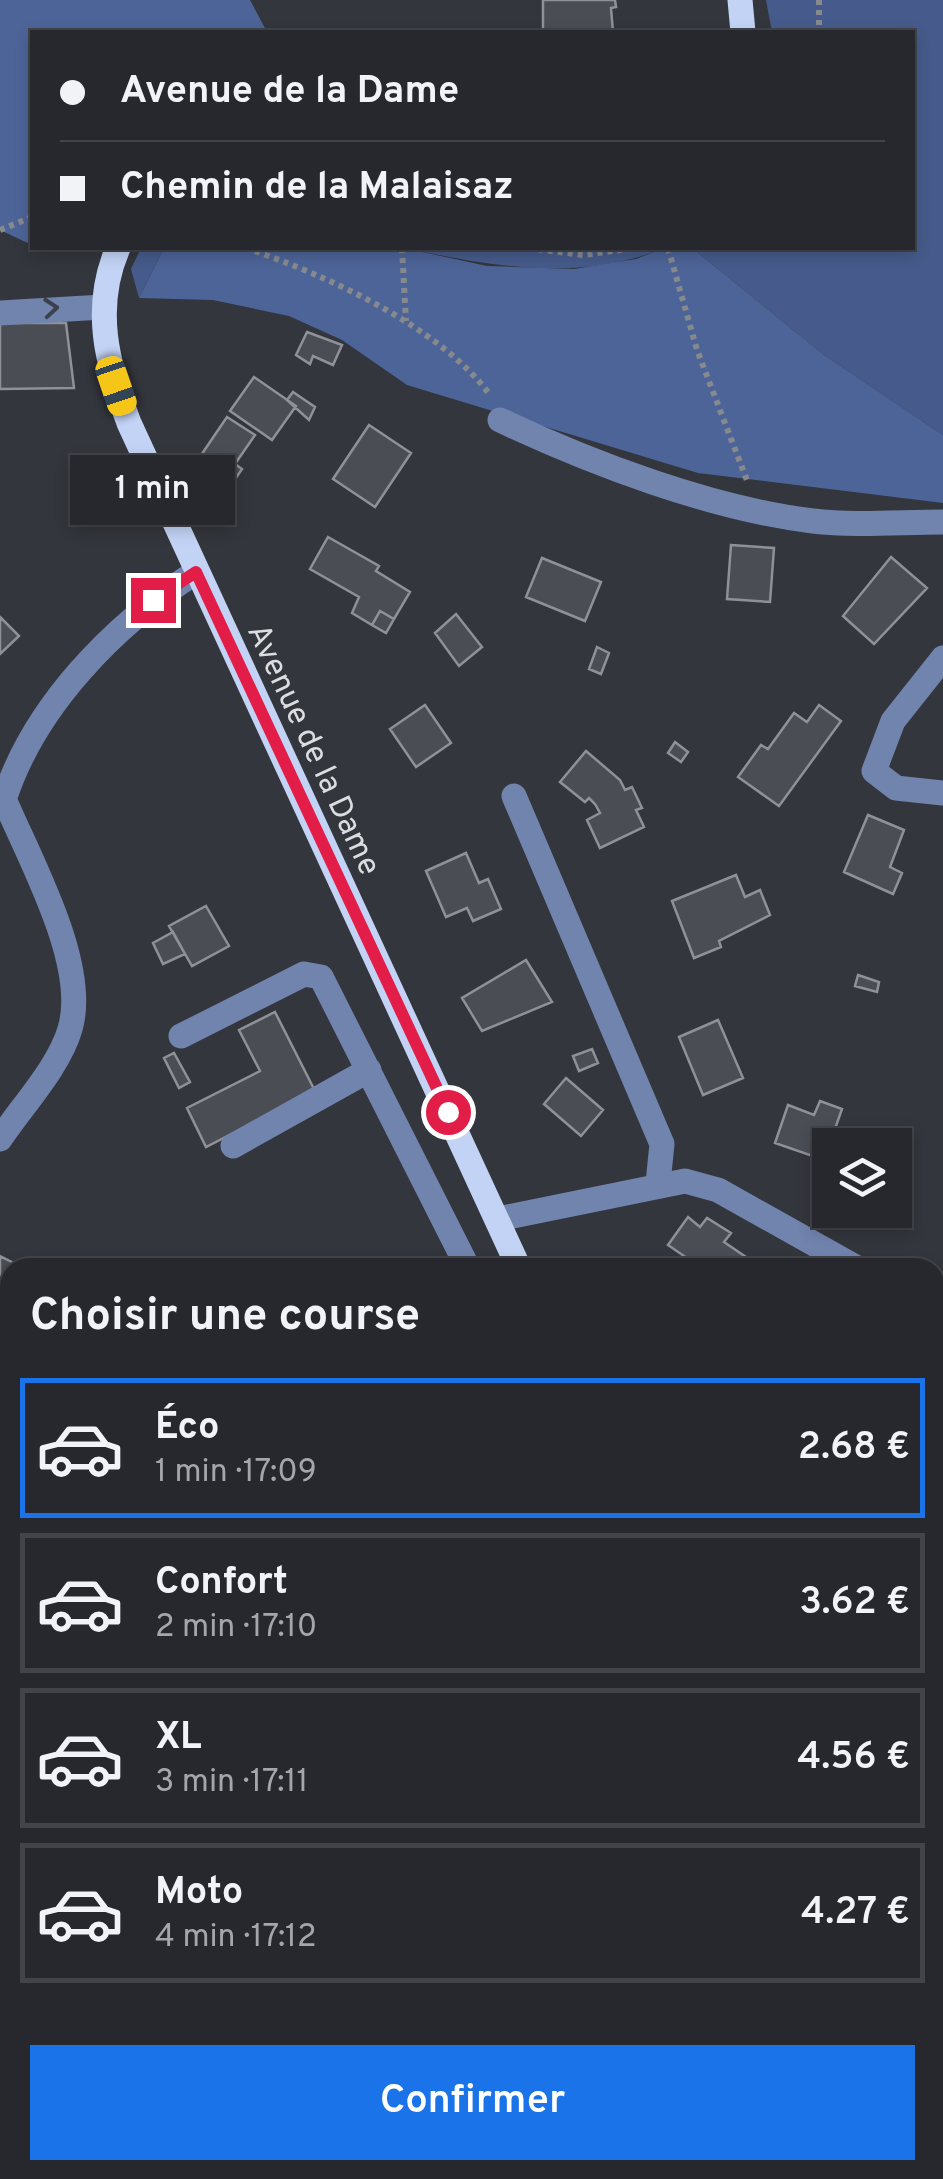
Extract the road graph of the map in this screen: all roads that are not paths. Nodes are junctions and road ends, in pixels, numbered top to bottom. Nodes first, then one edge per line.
1 (740, 0) edge
2 (744, 30) edge
3 (117, 250) edge
4 (103, 307) junction
5 (0, 313) edge
6 (500, 420) road end
7 (943, 522) edge
8 (196, 572) junction
9 (943, 658) edge
10 (943, 794) edge
11 (2, 795) edge
12 (514, 796) dead end
13 (181, 1036) dead end
14 (369, 1070) junction
15 (0, 1138) edge
16 (233, 1146) dead end
17 (658, 1183) junction
18 (498, 1220) junction
19 (463, 1258) edge
20 (515, 1258) edge
21 (839, 1258) edge

1 - 2 main road
3 - 4 main road, Avenue de la Dame
5 -> 4 street
4 - 8 main road, Avenue de la Dame
6 - 7 street
8 - 11 street
8 - 18 main road, Avenue de la Dame
9 - 10 street
11 - 15 street
12 - 17 street
13 - 14 street
14 - 16 street
14 - 19 street
17 - 18 street
17 - 21 street
18 - 20 main road, Avenue de la Dame

